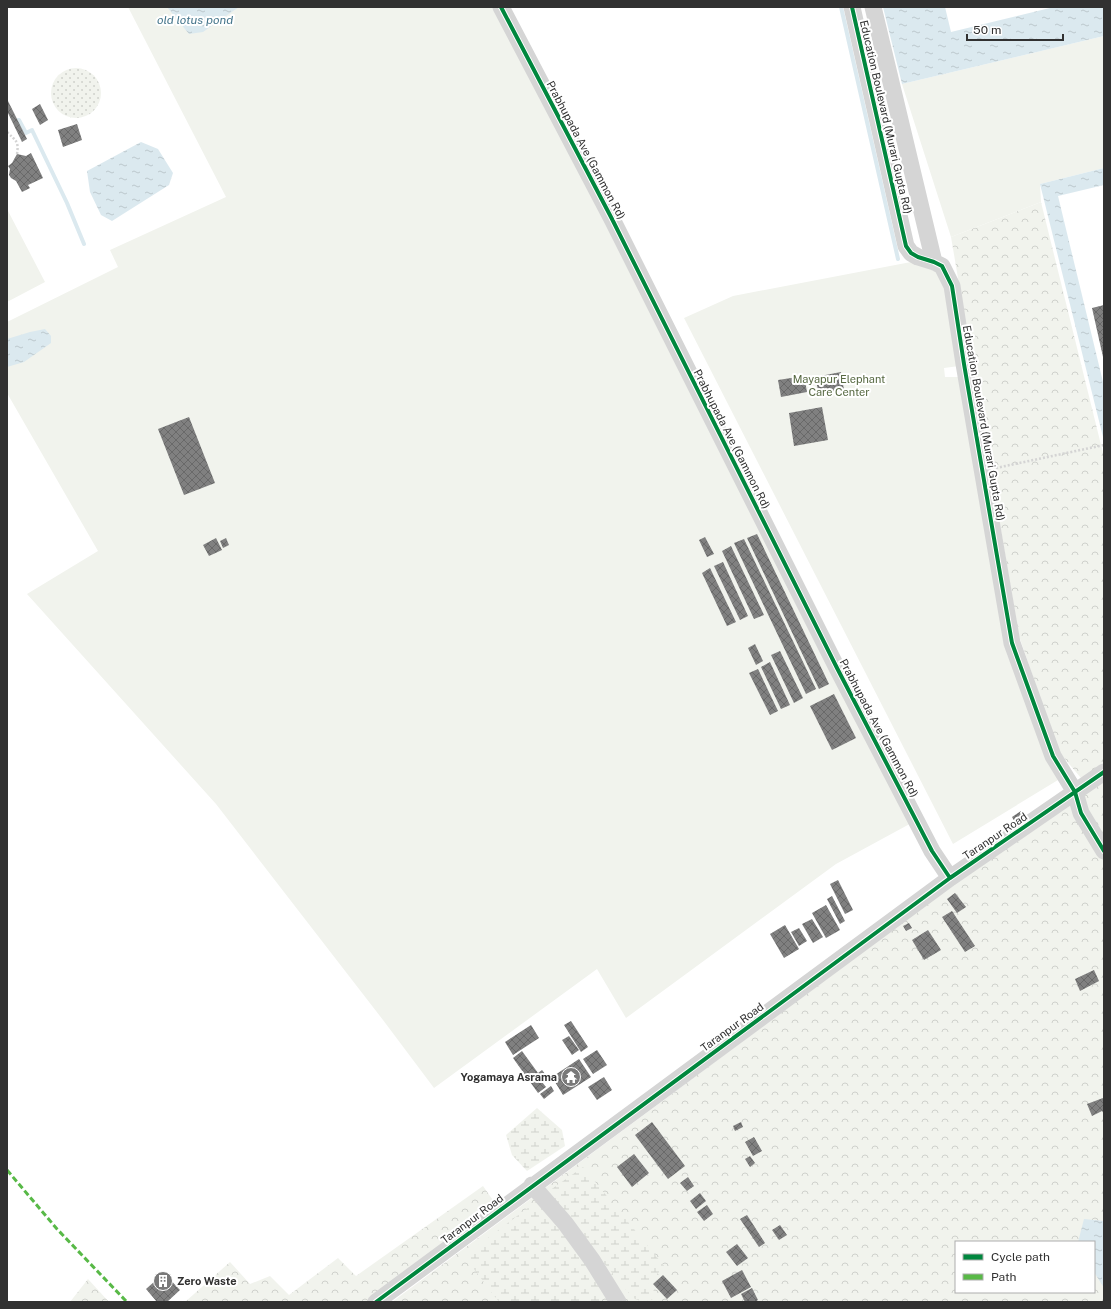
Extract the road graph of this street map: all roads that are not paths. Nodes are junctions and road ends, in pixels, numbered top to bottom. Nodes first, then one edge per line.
1 (501, 7) edge
2 (852, 7) edge
3 (873, 7) edge
4 (934, 262) junction
5 (1104, 772) edge
6 (1075, 792) junction
7 (1104, 851) edge
8 (950, 878) junction
9 (532, 1185) junction
10 (376, 1302) edge
11 (618, 1302) edge

1 - 8 street, Prabhupada Ave (Gammon Rd)
2 - 4 street, Education Boulevard (Murari Gupta Rd)
3 - 4 street
4 - 6 street, Education Boulevard (Murari Gupta Rd)
5 - 6 street, Taranpur Road
6 - 7 street, Education Boulevard (Murari Gupta Rd)
6 - 8 street, Taranpur Road
8 - 9 street, Taranpur Road
9 - 10 street, Taranpur Road
9 - 11 street

